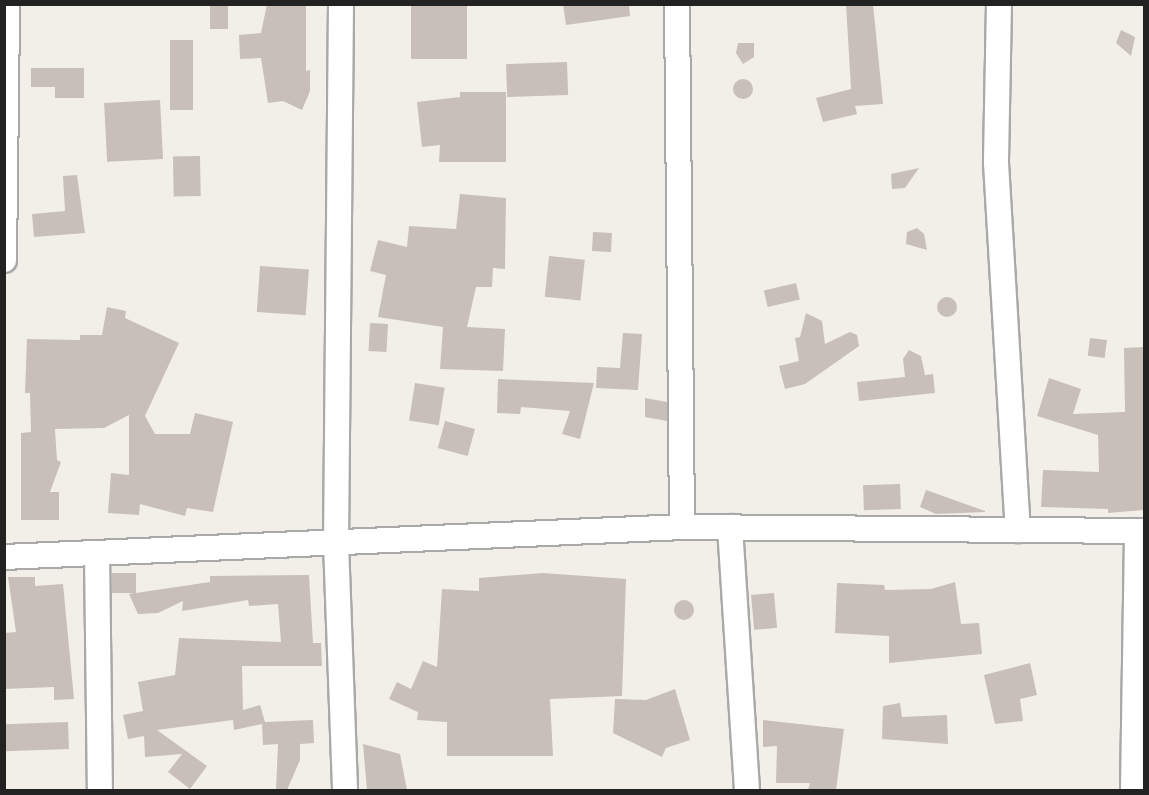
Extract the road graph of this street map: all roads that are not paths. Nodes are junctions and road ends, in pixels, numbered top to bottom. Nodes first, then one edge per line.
1 (7, 4) edge
2 (341, 4) edge
3 (677, 4) edge
4 (999, 4) edge
5 (4, 260) edge
6 (682, 527) junction
7 (730, 527) junction
8 (1018, 530) junction
9 (1141, 531) edge
10 (336, 543) junction
11 (97, 553) junction
12 (4, 557) edge
13 (99, 790) edge
14 (345, 790) edge
15 (747, 790) edge
16 (1132, 790) edge

1 - 5 street
2 - 10 street
3 - 6 street
4 - 8 street
6 - 7 street
6 - 10 street
7 - 8 street
7 - 15 street
8 - 9 street
9 - 16 street
10 - 11 street
10 - 14 street
11 - 12 street
11 - 13 street

